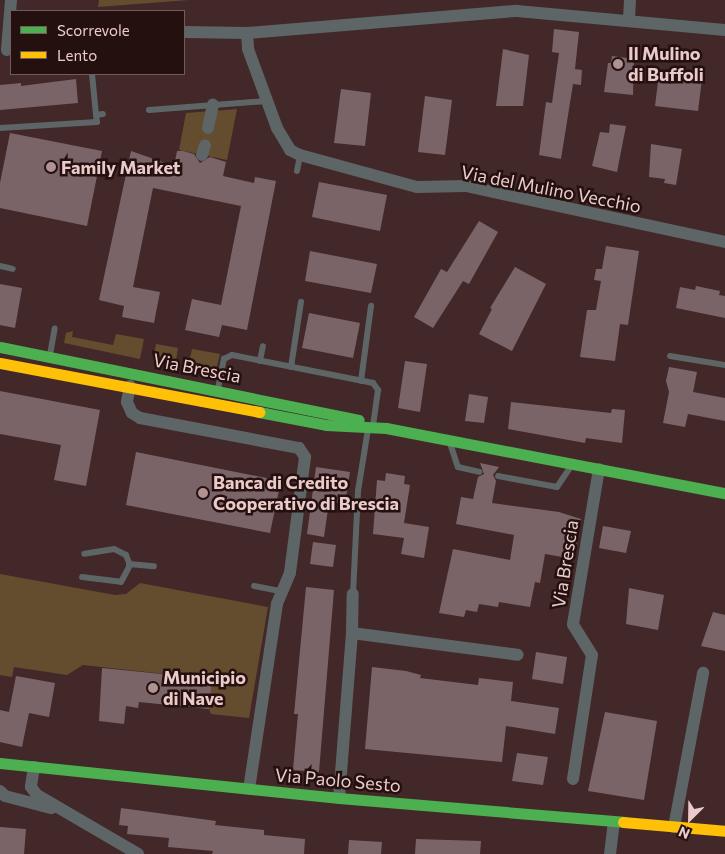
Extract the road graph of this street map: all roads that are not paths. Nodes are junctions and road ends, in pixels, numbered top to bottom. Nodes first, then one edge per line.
1 (11, 0) edge
2 (630, 0) edge
3 (629, 19) junction
4 (725, 30) edge
5 (185, 32) edge
6 (247, 33) junction
7 (6, 50) edge
8 (92, 75) edge
9 (267, 101) junction
10 (213, 105) junction
11 (149, 110) dead end
12 (0, 128) edge
13 (208, 128) dead end
14 (300, 155) junction
15 (297, 171) dead end
16 (725, 242) edge
17 (0, 266) edge
18 (13, 269) dead end
19 (301, 302) dead end
20 (371, 306) dead end
21 (55, 328) dead end
22 (263, 346) dead end
23 (0, 347) edge
24 (50, 356) junction
25 (670, 356) dead end
26 (260, 361) junction
27 (0, 363) edge
28 (725, 366) edge
29 (291, 367) junction
30 (361, 381) junction
31 (130, 386) junction
32 (218, 390) junction
33 (370, 425) junction
34 (448, 440) junction
35 (572, 464) junction
36 (599, 469) junction
37 (479, 472) dead end
38 (498, 476) dead end
39 (725, 493) edge
40 (84, 554) dead end
41 (129, 564) junction
42 (154, 566) dead end
43 (82, 577) dead end
44 (254, 586) dead end
45 (280, 591) junction
46 (353, 594) joint
47 (352, 633) junction
48 (518, 655) dead end
49 (703, 673) dead end
50 (0, 763) edge
51 (34, 767) junction
52 (573, 779) dead end
53 (249, 789) junction
54 (2, 794) edge
55 (451, 796) dead end
56 (339, 798) junction
57 (450, 808) junction
58 (58, 810) junction
59 (614, 822) junction
60 (674, 826) junction
61 (725, 831) edge
62 (138, 854) edge
63 (610, 854) edge

1 - 7 street
2 - 3 street
3 - 4 street
3 - 6 street
5 - 6 street
6 - 9 street, Via del Mulino Vecchio
8 - 12 lane
9 - 10 lane
9 - 14 street, Via del Mulino Vecchio
10 - 11 lane
10 - 13 street
14 - 15 lane
14 - 16 street, Via del Mulino Vecchio
17 - 18 lane
19 - 29 lane
20 - 30 lane
21 - 24 lane
22 - 26 lane
23 - 24 main road, Via Brescia
24 - 32 main road, Via Brescia
25 - 28 lane
26 - 29 lane
26 - 32 lane
27 - 31 main road, Via Brescia
29 - 30 lane
30 - 33 lane
31 - 33 main road, Via Brescia
31 - 45 street
32 - 33 main road, Via Brescia
33 - 34 main road, Via Brescia
33 - 46 lane
34 - 35 main road, Via Brescia
34 - 37 lane
35 - 36 main road, Via Brescia
35 - 38 lane
36 - 39 main road, Via Brescia
36 - 52 street, Via Brescia
40 - 41 lane
41 - 42 lane
41 - 43 lane
44 - 45 lane
45 - 53 street
46 - 47 street
47 - 48 street
47 - 56 street
49 - 60 street
50 - 51 main road, Via Paolo Sesto
51 - 53 main road, Via Paolo Sesto
51 - 58 street
53 - 56 main road, Via Paolo Sesto
54 - 58 street
55 - 57 lane
56 - 57 main road, Via Paolo Sesto
57 - 59 main road, Via Paolo Sesto
58 - 62 street
59 - 60 main road, Via Paolo Sesto
59 - 63 street
60 - 61 main road, Via Paolo Sesto

